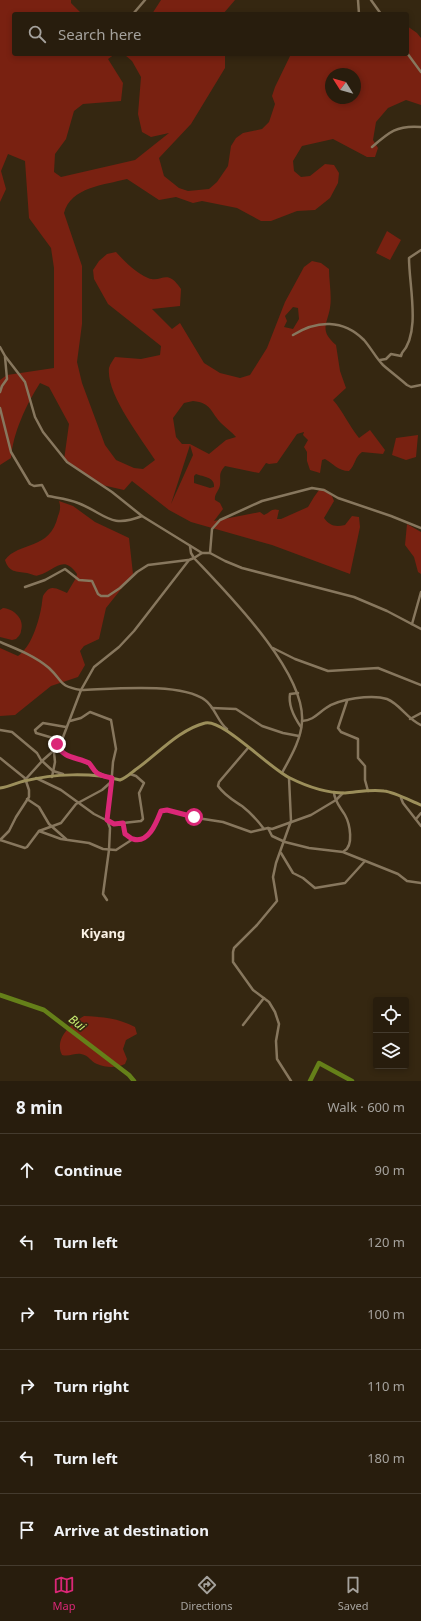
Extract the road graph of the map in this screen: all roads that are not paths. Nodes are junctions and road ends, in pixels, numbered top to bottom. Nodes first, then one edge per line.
1 (145, 0) edge
2 (358, 0) edge
3 (371, 0) edge
4 (135, 12) edge
5 (359, 12) edge
6 (380, 12) edge
7 (409, 56) edge
8 (421, 72) edge
9 (421, 127) edge
10 (372, 146) dead end
11 (421, 250) edge
12 (293, 335) dead end
13 (0, 347) edge
14 (5, 356) junction
15 (379, 360) junction
16 (421, 385) edge
17 (0, 392) edge
18 (0, 408) edge
19 (142, 516) junction
20 (421, 528) edge
21 (190, 546) junction
22 (202, 553) junction
23 (210, 553) junction
24 (194, 558) junction
25 (189, 560) junction
26 (25, 586) dead end
27 (421, 592) edge
28 (412, 624) junction
29 (421, 630) edge
30 (0, 642) edge
31 (272, 648) junction
32 (421, 685) edge
33 (81, 690) junction
34 (298, 693) junction
35 (347, 700) junction
36 (212, 708) junction
37 (421, 713) edge
38 (410, 719) junction
39 (69, 721) junction
40 (302, 721) junction
41 (421, 725) edge
42 (66, 727) junction
43 (301, 727) junction
44 (0, 730) edge
45 (227, 730) junction
46 (298, 736) junction
47 (58, 747) junction
48 (248, 748) junction
49 (54, 752) junction
50 (0, 758) edge
51 (43, 760) junction
52 (53, 771) junction
53 (282, 773) junction
54 (130, 774) junction
55 (69, 775) junction
56 (52, 777) junction
57 (111, 777) junction
58 (36, 778) junction
59 (45, 778) junction
60 (289, 778) junction
61 (25, 780) junction
62 (45, 783) junction
63 (0, 788) edge
64 (368, 791) junction
65 (334, 792) junction
66 (344, 793) junction
67 (401, 798) junction
68 (27, 799) junction
69 (336, 800) junction
70 (78, 803) junction
71 (421, 805) edge
72 (421, 813) edge
73 (416, 819) junction
74 (107, 820) junction
75 (291, 821) junction
76 (123, 823) junction
77 (51, 826) junction
78 (421, 826) edge
79 (266, 828) junction
80 (39, 831) junction
81 (66, 839) junction
82 (133, 839) junction
83 (0, 840) edge
84 (285, 842) junction
85 (109, 850) junction
86 (343, 852) junction
87 (281, 853) junction
88 (365, 861) junction
89 (421, 883) edge
90 (107, 900) dead end
91 (264, 998) junction
92 (243, 1025) dead end
93 (291, 1081) edge

1 - 4 street
2 - 5 street
3 - 6 street
7 - 8 street
9 - 10 street
11 - 15 street
12 - 15 street
13 - 14 street
14 - 17 street
14 - 19 street
15 - 16 street
18 - 19 street
19 - 21 street
20 - 23 street
21 - 22 street
21 - 24 street
22 - 23 street
22 - 24 street
23 - 28 street
24 - 25 street
24 - 31 street
25 - 26 street
25 - 33 street
27 - 28 street
28 - 29 street
30 - 33 street
31 - 32 street
31 - 34 street
33 - 36 street
33 - 39 street
34 - 40 street
34 - 43 street
35 - 38 street
35 - 40 street
35 - 64 street
36 - 45 street
36 - 46 street
37 - 38 street
38 - 41 street
39 - 42 street
39 - 57 street
40 - 43 street
42 - 47 street
42 - 47 street
43 - 46 street
44 - 51 street
45 - 48 main road
45 - 54 main road
46 - 53 street
47 - 49 street
47 - 57 street
48 - 53 main road
48 - 79 street
49 - 51 street
49 - 52 street
50 - 61 street
51 - 52 street
51 - 61 street
52 - 55 street
52 - 56 street
53 - 60 main road
54 - 57 main road
54 - 76 street
55 - 56 main road
55 - 57 main road
56 - 59 main road
57 - 70 street
57 - 74 street
58 - 59 main road
58 - 61 main road
58 - 62 street
59 - 62 street
60 - 65 main road
60 - 75 street
61 - 63 main road
61 - 68 street
62 - 70 street
64 - 66 main road
64 - 67 main road
65 - 66 main road
65 - 69 street
66 - 69 street
67 - 71 main road
67 - 73 street
68 - 77 street
68 - 83 street
69 - 75 street
69 - 86 street
70 - 74 street
70 - 77 street
72 - 73 street
73 - 78 street
74 - 76 street
74 - 85 street
75 - 79 street
75 - 84 street
76 - 82 street
77 - 80 street
77 - 81 street
79 - 82 street
79 - 84 street
80 - 81 street
80 - 83 street
81 - 85 street
82 - 85 street
84 - 86 street
84 - 87 street
85 - 90 street
86 - 88 street
87 - 88 street
87 - 91 street
88 - 89 street
91 - 92 street
91 - 93 street

